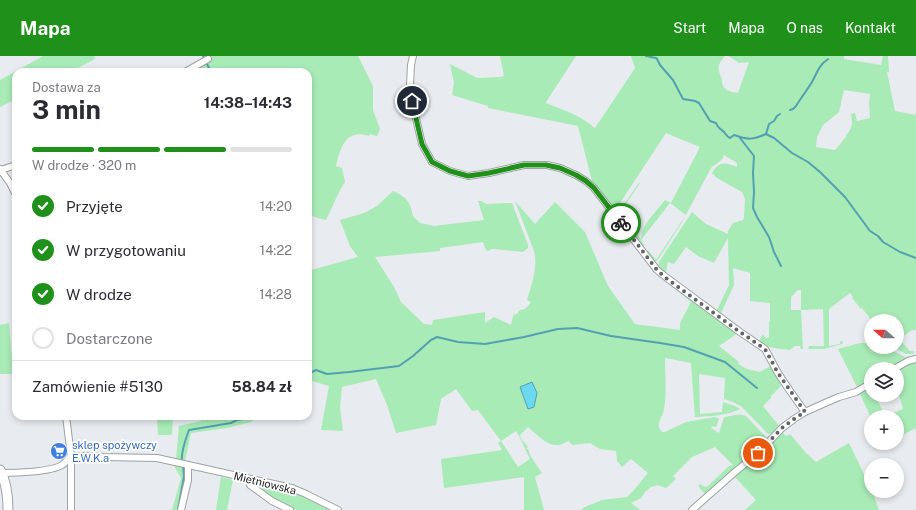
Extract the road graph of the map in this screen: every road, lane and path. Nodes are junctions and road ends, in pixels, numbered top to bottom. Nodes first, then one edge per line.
1 (413, 56) edge
2 (208, 59) dead end
3 (192, 68) edge
4 (12, 166) edge
5 (0, 170) edge
6 (12, 186) edge
7 (916, 359) edge
8 (904, 363) edge
9 (864, 387) edge
10 (805, 412) junction
11 (66, 420) edge
12 (71, 456) junction
13 (188, 465) junction
14 (1, 472) edge
15 (251, 479) junction
16 (8, 510) edge
17 (71, 510) edge
18 (181, 510) edge
19 (290, 510) edge
20 (338, 510) edge
21 (692, 510) edge

1 - 10 street
2 - 3 street
4 - 5 street
5 - 6 street
7 - 8 street
9 - 10 street
10 - 21 street
11 - 12 street
12 - 13 street, Mietniowska
12 - 14 street
12 - 17 street
13 - 15 street, Mietniowska
13 - 18 street
14 - 16 main road
15 - 19 street
15 - 20 street, Mietniowska

